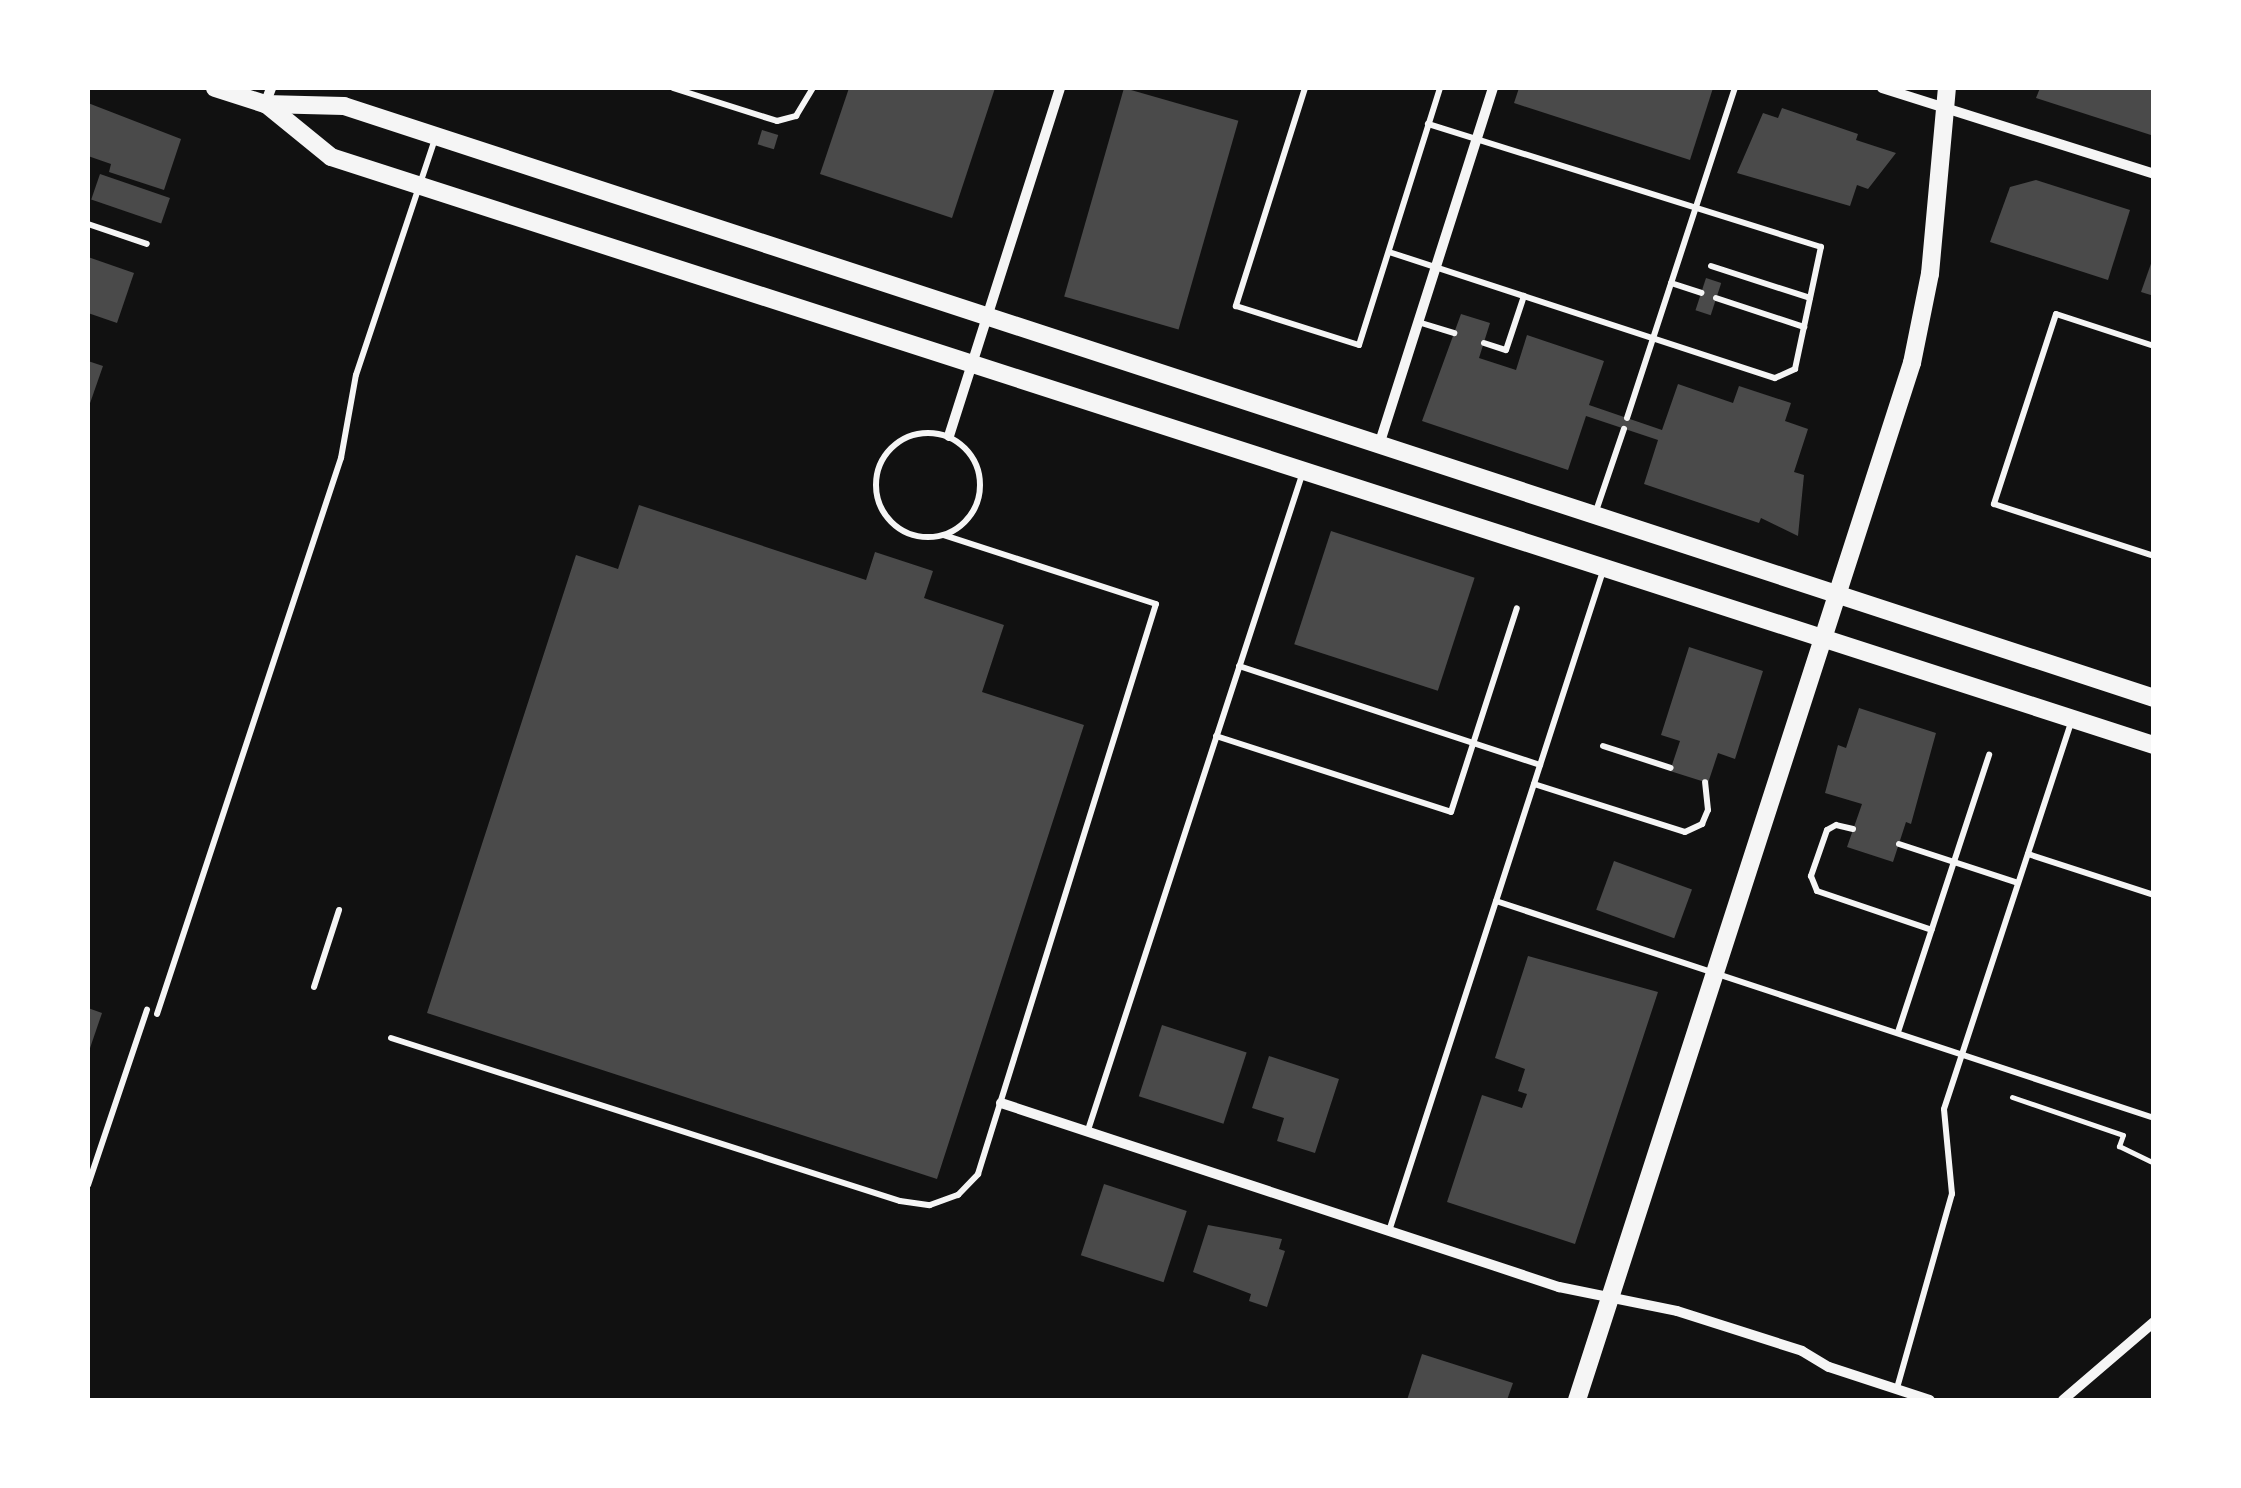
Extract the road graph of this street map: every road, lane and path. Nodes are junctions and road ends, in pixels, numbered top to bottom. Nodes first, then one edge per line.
1 (215, 88) edge
2 (672, 88) edge
3 (813, 88) edge
4 (1060, 88) edge
5 (1306, 88) edge
6 (1440, 88) edge
7 (1493, 88) edge
8 (1735, 88) edge
9 (1882, 88) edge
10 (1947, 88) edge
11 (268, 96) edge
12 (1946, 108) junction
13 (1428, 124) junction
14 (436, 136) junction
15 (1476, 139) junction
16 (2154, 174) edge
17 (420, 186) junction
18 (1696, 208) junction
19 (88, 224) edge
20 (147, 244) dead end
21 (1389, 252) junction
22 (1711, 266) dead end
23 (1436, 267) junction
24 (1671, 284) junction
25 (1701, 293) dead end
26 (1524, 296) junction
27 (1716, 298) dead end
28 (1810, 298) junction
29 (987, 316) junction
30 (1418, 322) junction
31 (1804, 327) junction
32 (1454, 334) dead end
33 (1653, 338) junction
34 (1484, 343) dead end
35 (2154, 346) edge
36 (972, 364) junction
37 (1627, 418) dead end
38 (1624, 429) dead end
39 (948, 436) junction
40 (1379, 445) junction
41 (1303, 471) junction
42 (1595, 516) junction
43 (944, 535) junction
44 (2154, 556) edge
45 (1604, 568) junction
46 (1839, 596) junction
47 (1517, 608) dead end
48 (1825, 639) junction
49 (1240, 666) junction
50 (2154, 698) edge
51 (2072, 719) junction
52 (1216, 736) junction
53 (1473, 743) junction
54 (2154, 745) edge
55 (1603, 746) dead end
56 (1990, 755) dead end
57 (1540, 765) junction
58 (1671, 768) dead end
59 (1704, 782) dead end
60 (1534, 784) junction
61 (1853, 829) dead end
62 (1899, 844) dead end
63 (2028, 854) junction
64 (1954, 862) junction
65 (2018, 882) junction
66 (2154, 895) edge
67 (1496, 900) junction
68 (339, 910) dead end
69 (1932, 930) junction
70 (1716, 973) junction
71 (314, 987) dead end
72 (147, 1010) dead end
73 (157, 1014) dead end
74 (1898, 1032) junction
75 (390, 1038) dead end
76 (1962, 1054) junction
77 (2012, 1097) dead end
78 (1000, 1103) junction
79 (2154, 1118) edge
80 (1088, 1130) junction
81 (2154, 1163) edge
82 (88, 1185) edge
83 (1390, 1228) junction
84 (1610, 1298) junction
85 (2154, 1322) edge
86 (1896, 1388) junction
87 (1577, 1400) edge
88 (1930, 1400) edge
89 (2063, 1400) edge

1 - 11 main road
2 - 3 lane
4 - 29 street
5 - 21 lane
6 - 13 lane
7 - 15 street
8 - 18 lane
9 - 12 street
10 - 12 main road
11 - 14 main road
11 - 17 main road
12 - 16 street
12 - 46 main road
13 - 15 lane
13 - 21 lane
14 - 17 lane
14 - 29 main road
15 - 18 lane
15 - 23 street
17 - 36 main road
17 - 73 lane
18 - 24 lane
18 - 28 lane
19 - 20 lane
21 - 23 lane
22 - 28 lane
23 - 26 lane
23 - 30 street
24 - 25 lane
24 - 33 lane
26 - 33 lane
26 - 34 lane
27 - 31 lane
28 - 31 lane
29 - 36 street
29 - 40 main road
30 - 32 lane
30 - 40 street
31 - 33 lane
33 - 37 lane
35 - 44 lane
36 - 39 street
36 - 41 main road
38 - 42 lane
39 - 43 lane
39 - 43 lane
40 - 42 main road
41 - 45 main road
41 - 49 lane
42 - 46 main road
43 - 78 lane
45 - 48 main road
45 - 57 lane
46 - 48 main road
46 - 50 main road
47 - 53 lane
48 - 51 main road
48 - 70 main road
49 - 52 lane
49 - 53 lane
51 - 54 main road
51 - 63 lane
52 - 53 lane
52 - 80 lane
53 - 57 lane
55 - 58 lane
56 - 64 lane
57 - 60 lane
59 - 60 lane
60 - 67 lane
61 - 69 lane
62 - 64 lane
63 - 65 lane
63 - 66 lane
64 - 65 lane
64 - 69 lane
65 - 76 lane
67 - 70 lane
67 - 83 lane
68 - 71 lane
69 - 74 lane
70 - 74 lane
70 - 84 main road
72 - 82 lane
74 - 76 lane
75 - 78 lane
76 - 79 lane
76 - 86 lane
77 - 81 path
78 - 80 street
80 - 83 street
83 - 84 street
84 - 86 street
84 - 87 main road
85 - 89 street
86 - 88 street

